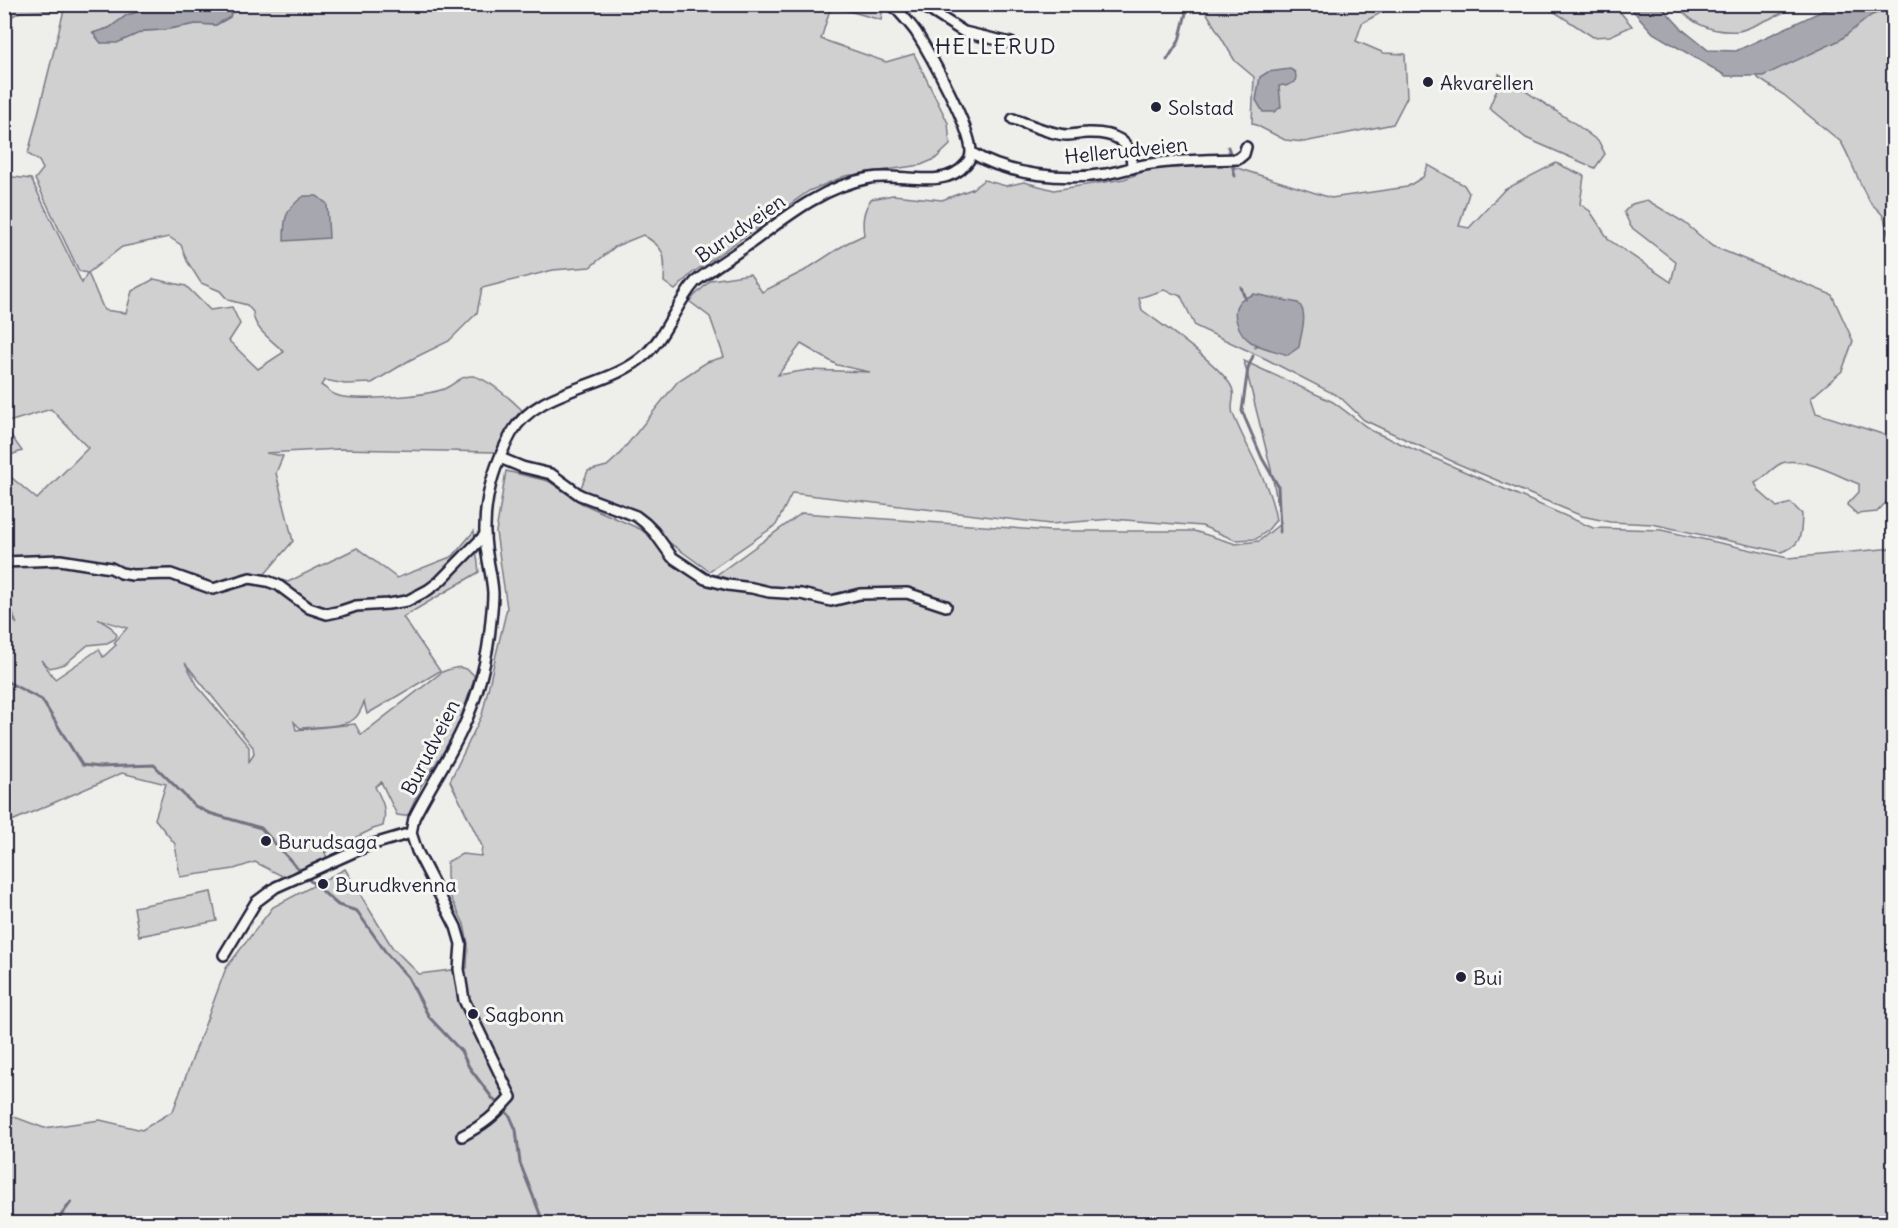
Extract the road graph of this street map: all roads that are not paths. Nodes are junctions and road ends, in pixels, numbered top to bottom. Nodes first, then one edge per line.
1 (892, 4) edge
2 (920, 4) edge
3 (1011, 43) dead end
4 (1013, 119) dead end
5 (1246, 147) dead end
6 (972, 153) junction
7 (1132, 168) junction
8 (500, 458) junction
9 (485, 535) junction
10 (4, 562) edge
11 (945, 606) dead end
12 (411, 833) junction
13 (224, 955) dead end
14 (462, 1136) dead end

1 - 6 street
2 - 3 street
4 - 7 street
5 - 7 street, Hellerudveien
6 - 7 street, Hellerudveien
6 - 8 street, Burudveien
8 - 9 street, Burudveien
8 - 11 street
9 - 10 street
9 - 12 street, Burudveien
12 - 13 street
12 - 14 street

